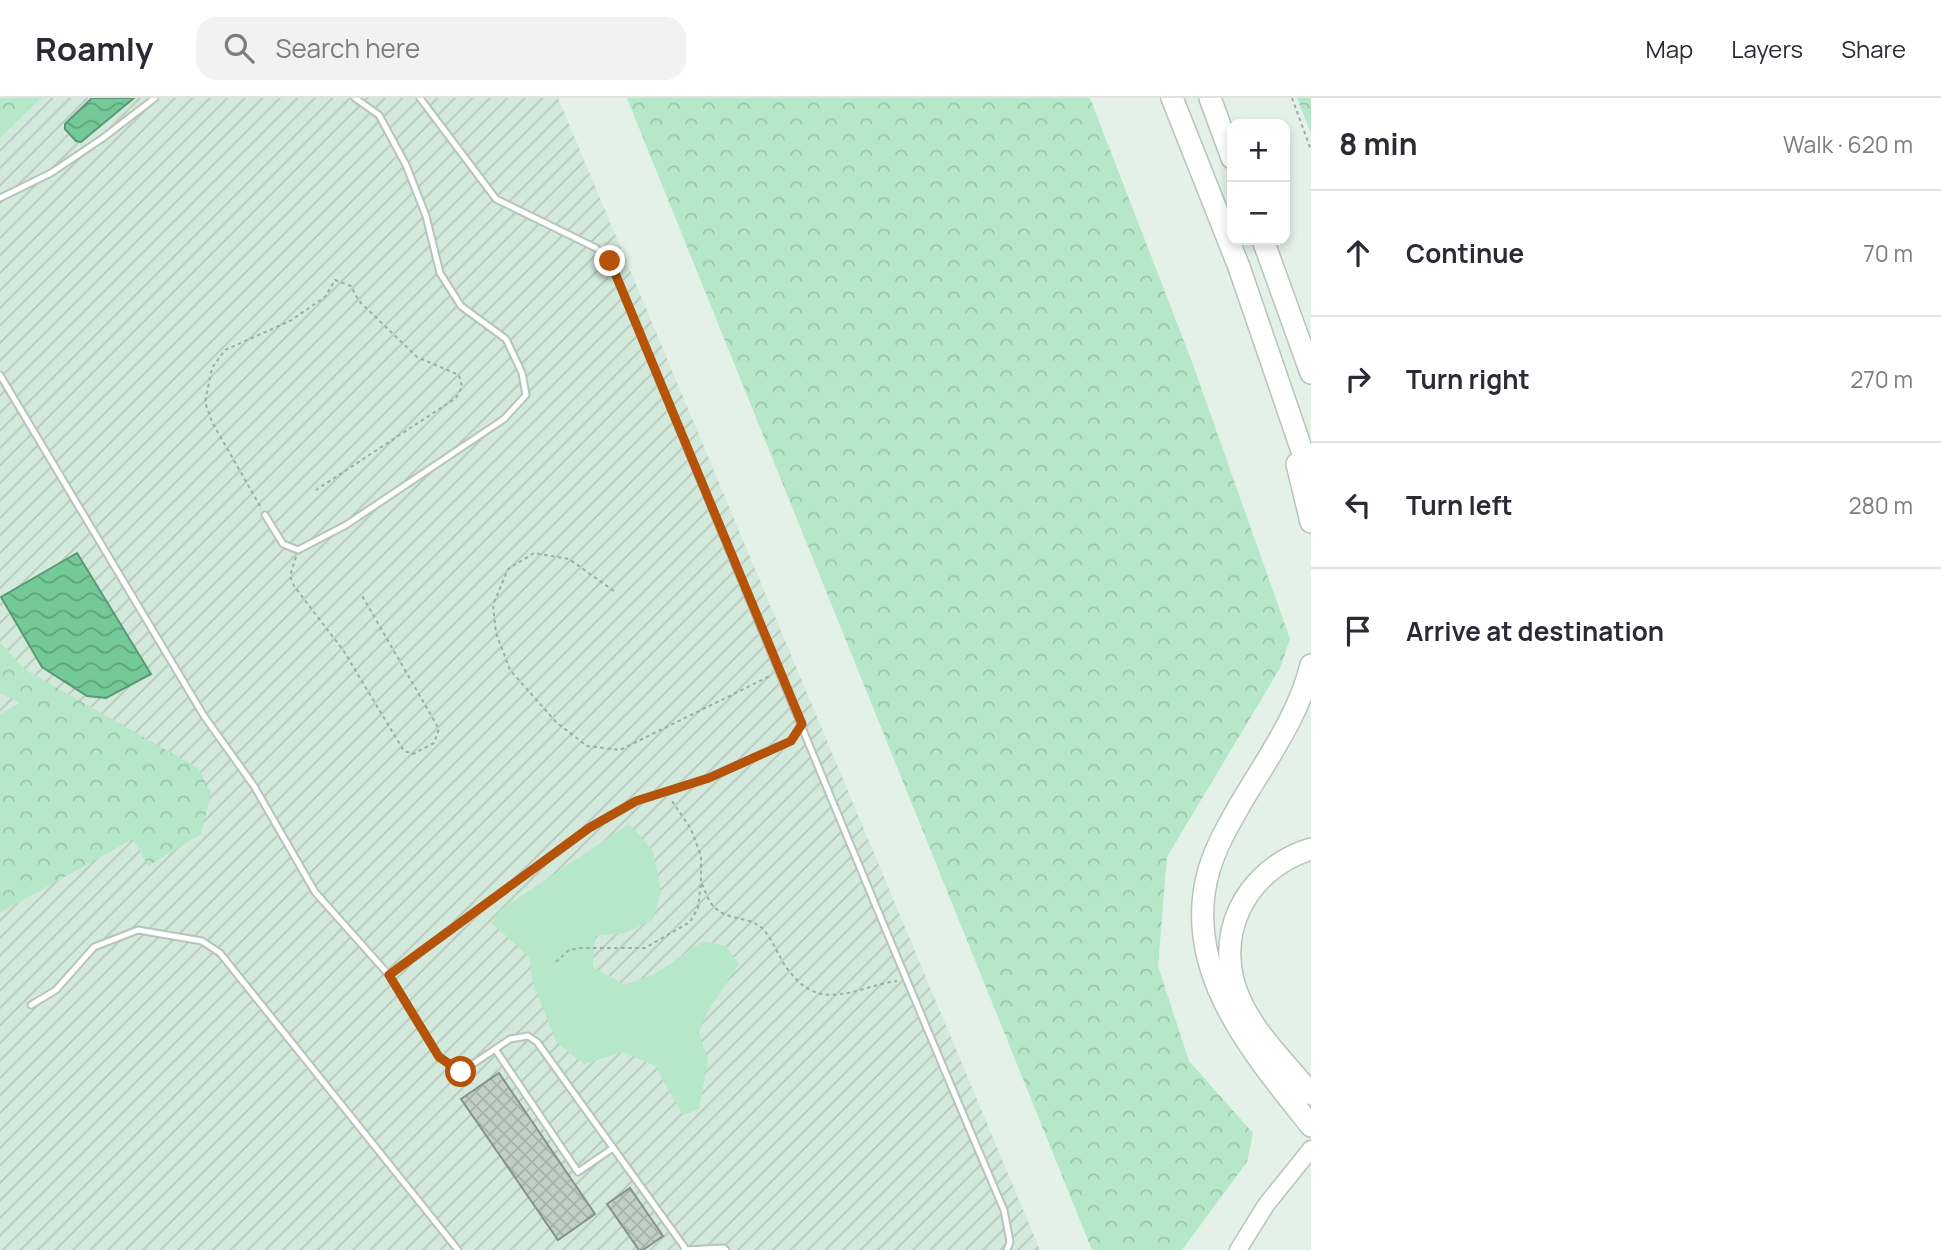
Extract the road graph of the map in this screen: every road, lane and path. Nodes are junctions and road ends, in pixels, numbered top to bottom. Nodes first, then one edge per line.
1 (155, 98) edge
2 (355, 98) edge
3 (420, 98) edge
4 (1172, 98) edge
5 (1210, 98) edge
6 (1292, 98) edge
7 (1227, 144) edge
8 (1311, 150) edge
9 (0, 198) edge
10 (1265, 245) edge
11 (1271, 260) junction
12 (1311, 334) edge
13 (1272, 360) junction
14 (1311, 373) edge
15 (0, 375) edge
16 (1311, 477) edge
17 (316, 490) dead end
18 (265, 515) joint
19 (1311, 522) edge
20 (298, 550) junction
21 (614, 591) dead end
22 (361, 594) dead end
23 (1311, 665) edge
24 (780, 671) junction
25 (802, 724) junction
26 (666, 791) junction
27 (1311, 849) edge
28 (701, 883) junction
29 (556, 962) dead end
30 (389, 975) junction
31 (905, 980) junction
32 (31, 1004) dead end
33 (495, 1049) junction
34 (1311, 1094) edge
35 (1311, 1126) edge
36 (613, 1148) junction
37 (1311, 1149) edge
38 (684, 1249) edge
39 (458, 1250) edge
40 (726, 1250) edge
41 (1007, 1250) edge
42 (1238, 1250) edge

1 - 9 lane
2 - 20 lane
3 - 24 lane
4 - 13 highway
5 - 7 highway
6 - 8 path
10 - 11 highway
11 - 12 highway
11 - 14 highway
13 - 16 highway
13 - 19 highway
15 - 30 lane
17 - 18 path
18 - 20 lane
20 - 22 path
21 - 24 path
23 - 35 highway
24 - 25 lane
25 - 26 lane
25 - 31 lane
26 - 28 path
26 - 30 lane
27 - 34 highway
28 - 29 path
28 - 31 path
30 - 33 lane
31 - 41 lane
32 - 39 lane
33 - 36 lane
33 - 36 lane
36 - 38 lane
37 - 42 main road
38 - 40 lane

